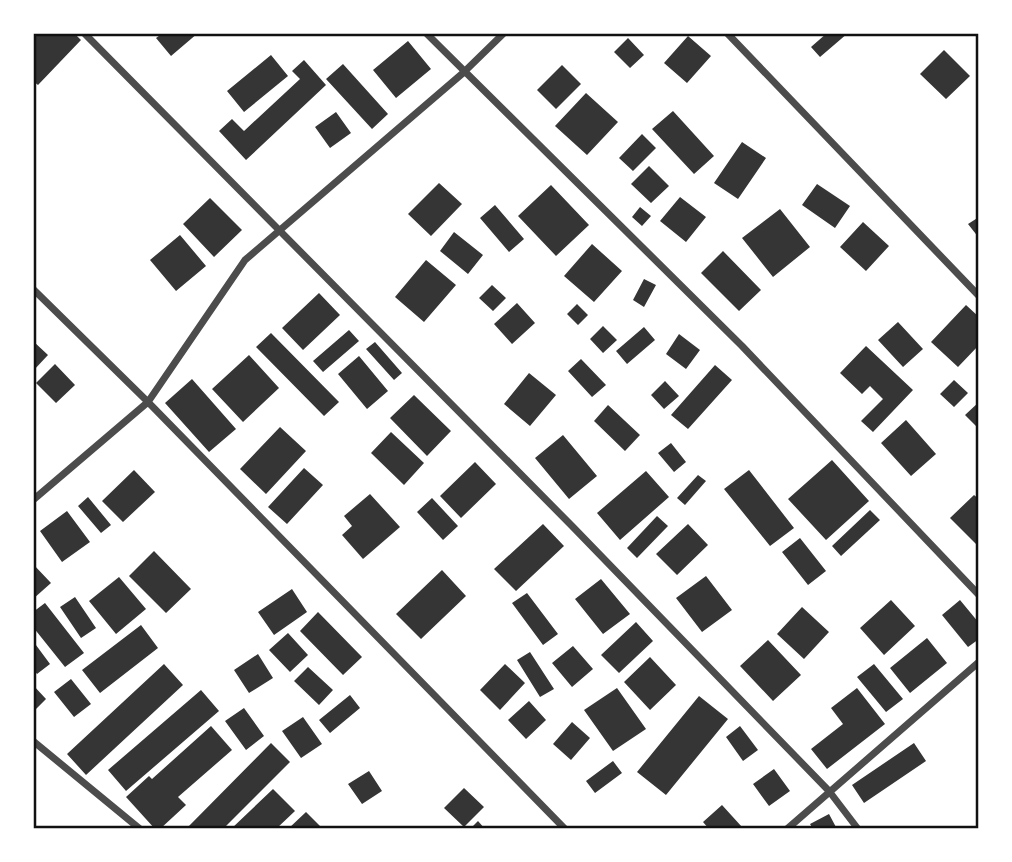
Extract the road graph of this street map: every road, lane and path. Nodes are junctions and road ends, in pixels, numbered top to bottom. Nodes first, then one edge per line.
1 (84, 33) edge
2 (426, 33) edge
3 (504, 33) edge
4 (727, 33) edge
5 (463, 73) junction
6 (280, 229) junction
7 (33, 289) edge
8 (979, 296) edge
9 (148, 402) junction
10 (33, 500) edge
11 (979, 595) edge
12 (979, 662) edge
13 (33, 741) edge
14 (829, 790) junction
15 (140, 829) edge
16 (565, 829) edge
17 (787, 829) edge
18 (858, 829) edge

1 - 6 street
2 - 5 street
3 - 5 street
4 - 8 street
5 - 6 street
5 - 11 street
6 - 9 street
6 - 14 street
7 - 9 street
9 - 10 street
9 - 16 street
12 - 14 street
13 - 15 street
14 - 17 street
14 - 18 street

